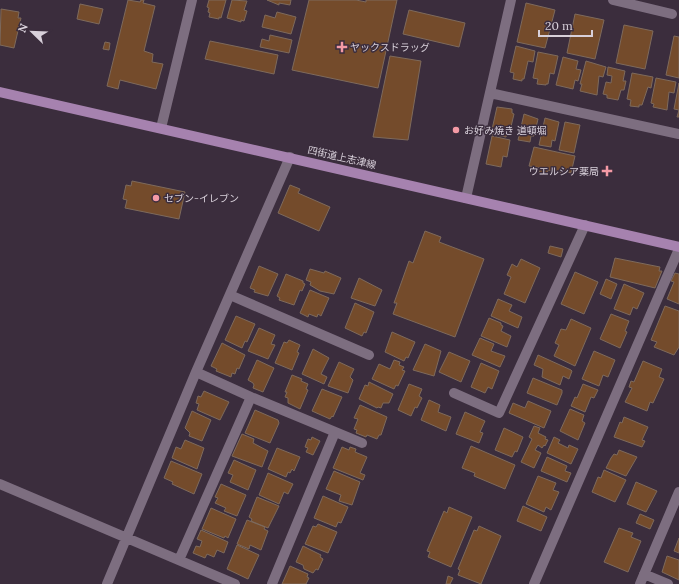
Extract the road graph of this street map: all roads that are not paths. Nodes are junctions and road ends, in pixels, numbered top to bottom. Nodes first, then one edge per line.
1 (192, 0) edge
2 (511, 0) edge
3 (613, 0) edge
4 (672, 14) dead end
5 (0, 92) edge
6 (490, 93) junction
7 (161, 128) junction
8 (679, 134) edge
9 (290, 158) junction
10 (466, 198) junction
11 (585, 226) junction
12 (679, 248) edge
13 (230, 295) junction
14 (369, 354) dead end
15 (196, 372) junction
16 (454, 393) dead end
17 (251, 397) junction
18 (335, 432) junction
19 (362, 443) dead end
20 (0, 484) edge
21 (679, 492) edge
22 (128, 538) junction
23 (179, 560) junction
24 (642, 579) edge
25 (107, 584) edge
26 (235, 584) edge
27 (272, 584) edge
28 (534, 584) edge
29 (668, 584) edge

1 - 7 street
2 - 6 street
3 - 4 street
5 - 7 main road, 四街道上志津線
6 - 8 street
6 - 10 street
7 - 9 main road, 四街道上志津線
9 - 10 main road, 四街道上志津線
9 - 13 street
10 - 11 main road, 四街道上志津線
11 - 12 main road, 四街道上志津線
11 - 16 street
12 - 28 street
13 - 14 street
13 - 15 street
15 - 17 street
15 - 22 street
17 - 18 street
17 - 23 street
18 - 19 street
18 - 27 street
20 - 22 street
21 - 24 street
22 - 23 street
22 - 25 street
23 - 26 street
24 - 29 street

